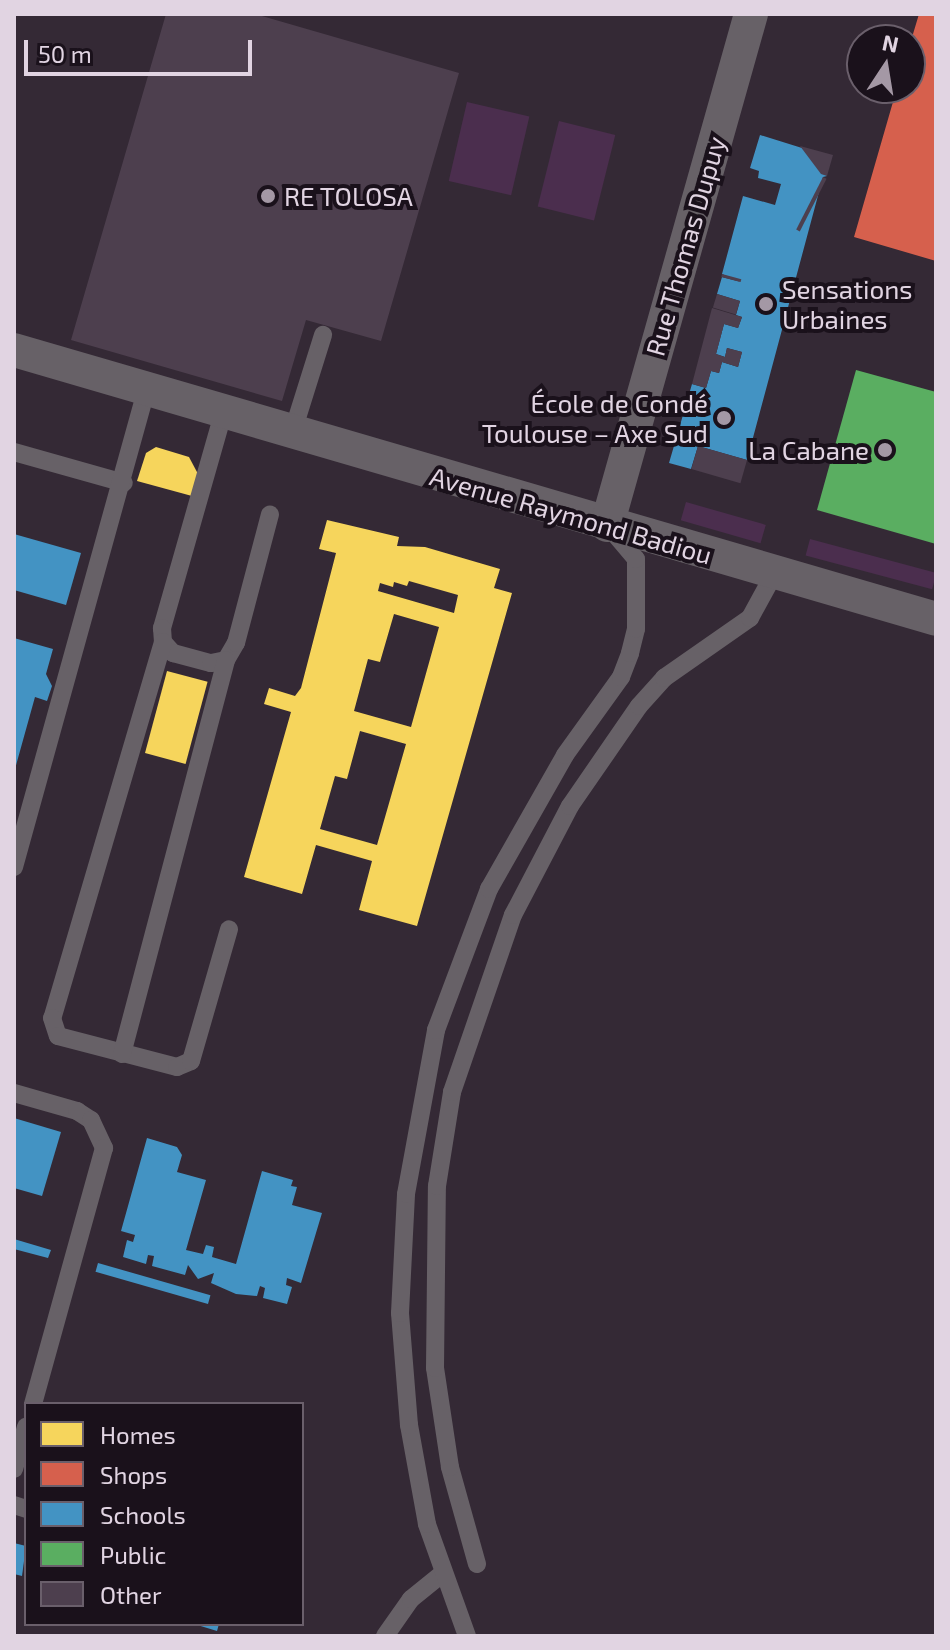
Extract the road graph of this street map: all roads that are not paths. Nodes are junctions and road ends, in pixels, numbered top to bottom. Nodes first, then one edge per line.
1 (751, 14) edge
2 (323, 335) dead end
3 (14, 350) edge
4 (14, 367) edge
5 (147, 396) junction
6 (215, 412) junction
7 (296, 421) junction
8 (14, 452) edge
9 (124, 483) junction
10 (270, 514) dead end
11 (607, 525) junction
12 (774, 574) junction
13 (936, 619) edge
14 (163, 642) junction
15 (226, 660) junction
16 (14, 867) edge
17 (229, 929) dead end
18 (122, 1054) junction
19 (14, 1093) edge
20 (34, 1402) edge
21 (24, 1434) edge
22 (14, 1469) edge
23 (477, 1564) dead end
24 (443, 1573) junction
25 (385, 1636) edge
26 (467, 1636) edge

1 - 11 street, Rue Thomas Dupuy
2 - 7 lane
3 - 5 street, Avenue Raymond Badiou
4 - 5 street, Avenue Raymond Badiou
5 - 6 street, Avenue Raymond Badiou
5 - 9 lane
6 - 7 street, Avenue Raymond Badiou
6 - 14 lane
7 - 11 street, Avenue Raymond Badiou
8 - 9 lane
9 - 16 lane
10 - 15 lane
11 - 12 street, Avenue Raymond Badiou
11 - 24 lane
12 - 13 street, Avenue Raymond Badiou
12 - 23 lane
14 - 15 lane
14 - 18 lane
15 - 18 lane
17 - 18 lane
19 - 20 lane
21 - 22 lane
24 - 25 lane
24 - 26 lane

